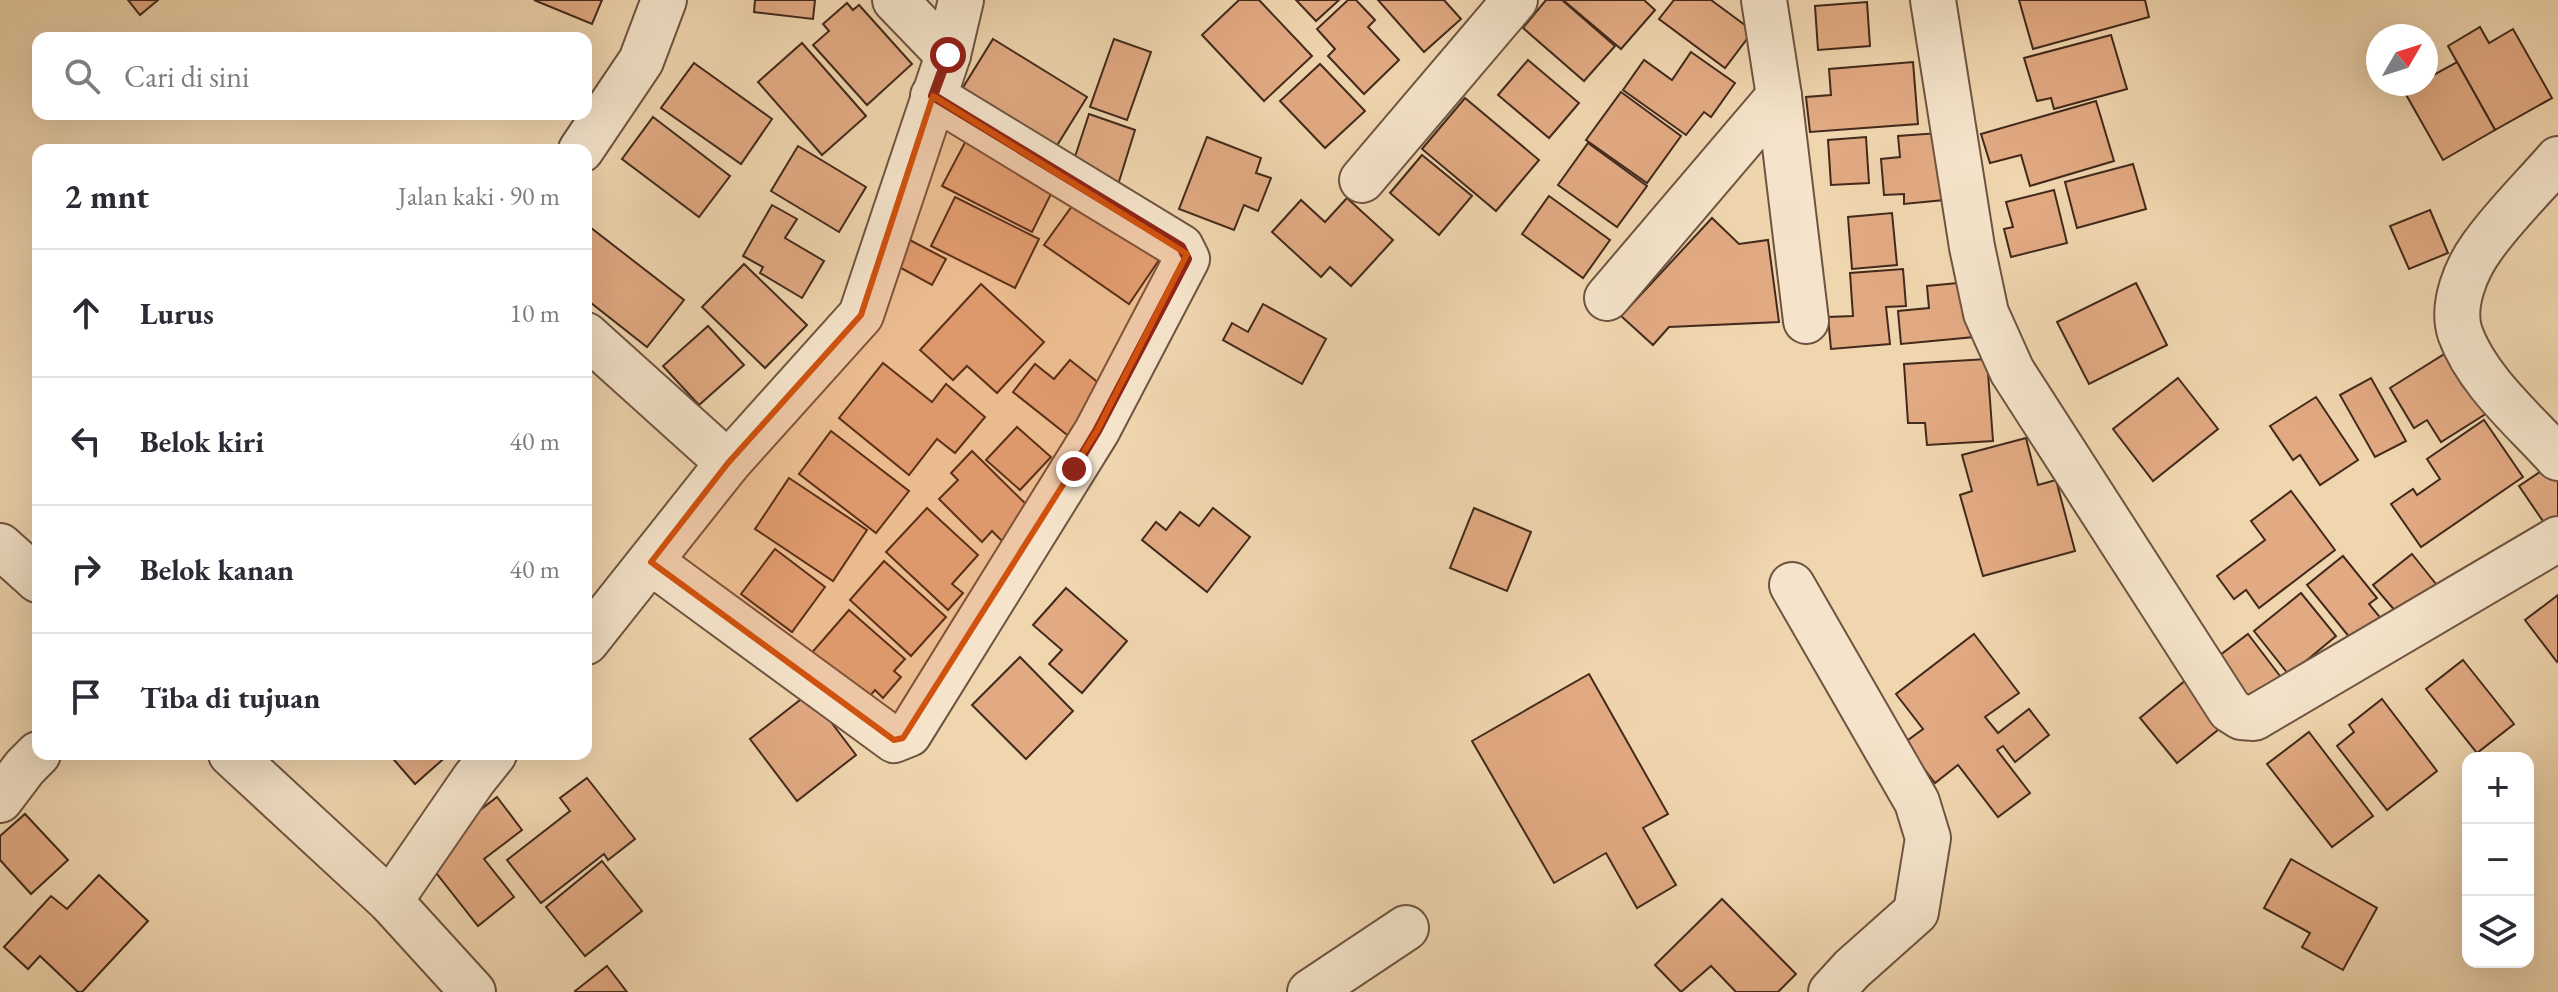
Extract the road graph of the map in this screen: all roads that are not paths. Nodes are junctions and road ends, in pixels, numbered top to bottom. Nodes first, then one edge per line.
1 (664, 0) edge
2 (895, 0) edge
3 (961, 0) edge
4 (1515, 0) edge
5 (1764, 0) edge
6 (1933, 0) edge
7 (948, 55) junction
8 (933, 96) junction
9 (1779, 96) junction
10 (585, 144) edge
11 (2558, 159) edge
12 (1362, 180) dead end
13 (1607, 298) dead end
14 (1806, 321) dead end
15 (592, 340) edge
16 (2558, 458) edge
17 (728, 463) junction
18 (2558, 539) edge
19 (0, 546) edge
20 (651, 562) junction
21 (32, 575) edge
22 (1792, 585) dead end
23 (592, 635) edge
24 (32, 760) edge
25 (237, 760) edge
26 (489, 760) edge
27 (0, 800) edge
28 (390, 901) junction
29 (1406, 928) dead end
30 (465, 989) edge
31 (1310, 992) edge
32 (1831, 992) edge

1 - 10 street
2 - 7 street
3 - 7 street
4 - 12 street
5 - 9 street
6 - 18 street
7 - 8 street
8 - 17 street
8 - 20 street
9 - 13 street
9 - 14 street
11 - 16 street
15 - 17 street
17 - 20 street
19 - 21 street
20 - 23 street
22 - 32 street
24 - 27 street
25 - 28 street
26 - 28 street
28 - 30 street
29 - 31 street

